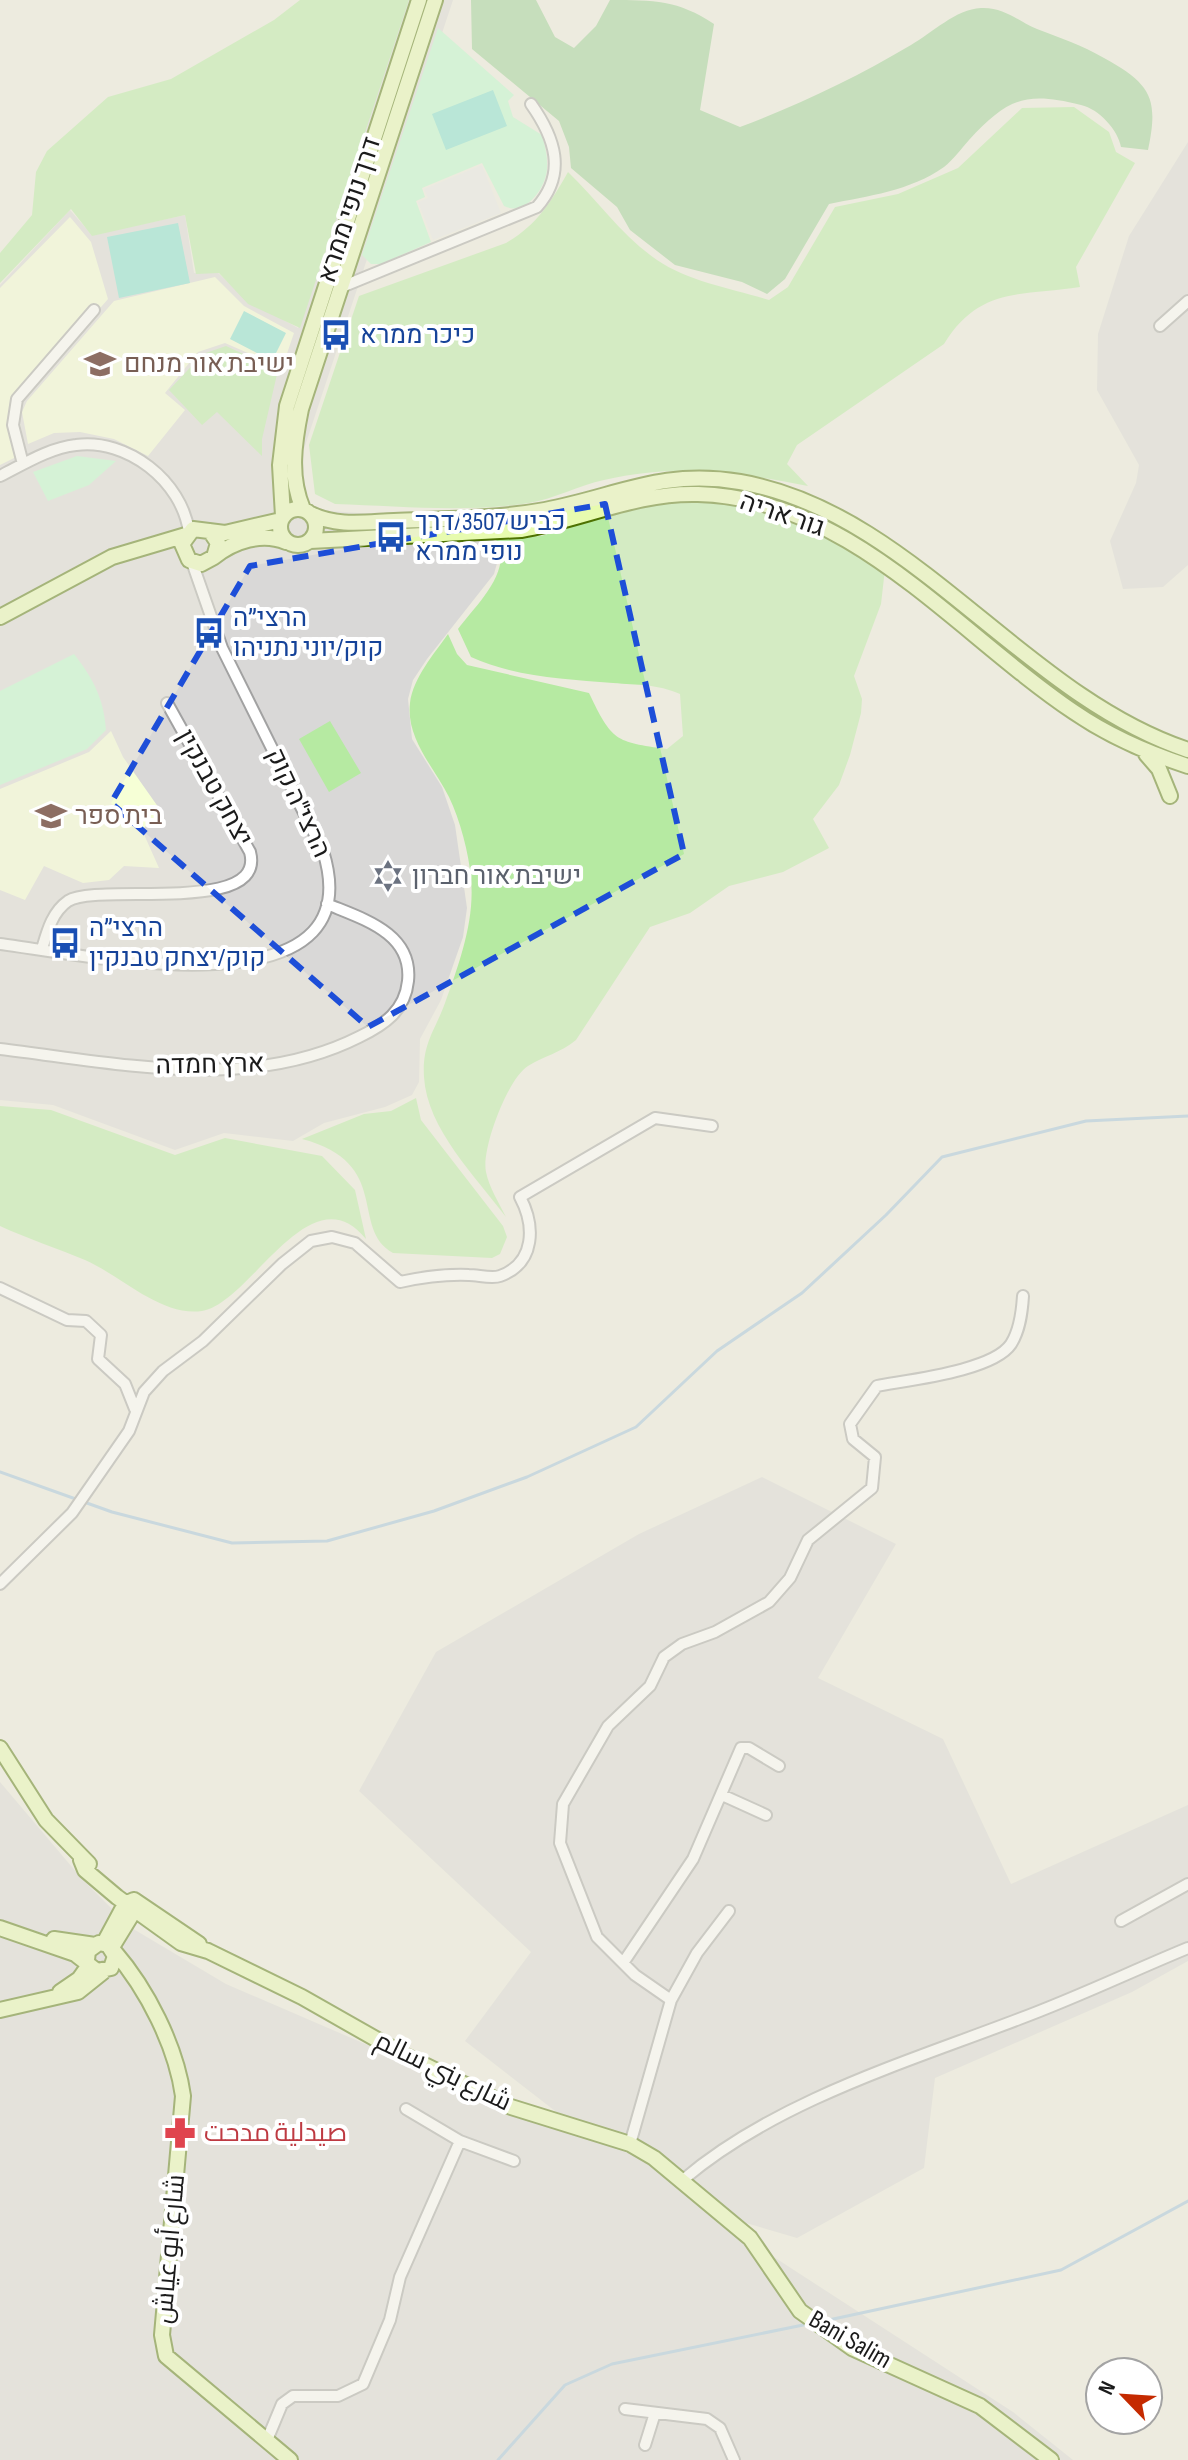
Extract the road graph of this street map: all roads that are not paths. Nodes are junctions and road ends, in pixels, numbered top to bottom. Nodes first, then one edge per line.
1 (419, 0) edge
2 (435, 0) edge
3 (531, 104) dead end
4 (352, 262) junction
5 (375, 275) junction
6 (344, 286) junction
7 (1188, 301) edge
8 (94, 310) dead end
9 (1160, 326) dead end
10 (23, 464) junction
11 (0, 476) edge
12 (182, 509) junction
13 (307, 512) junction
14 (282, 518) junction
15 (207, 530) junction
16 (187, 534) junction
17 (310, 541) junction
18 (286, 542) junction
19 (126, 552) junction
20 (211, 559) junction
21 (189, 560) junction
22 (206, 602) junction
23 (0, 617) edge
24 (167, 703) dead end
25 (1140, 749) junction
26 (1188, 750) edge
27 (1188, 766) edge
28 (1170, 796) dead end
29 (327, 904) junction
30 (0, 944) edge
31 (42, 949) junction
32 (0, 1049) edge
33 (712, 1126) dead end
34 (0, 1288) edge
35 (1023, 1296) dead end
36 (135, 1409) junction
37 (0, 1584) edge
38 (0, 1748) edge
39 (779, 1766) dead end
40 (722, 1795) junction
41 (766, 1815) dead end
42 (1188, 1884) edge
43 (131, 1905) junction
44 (729, 1911) dead end
45 (1121, 1921) dead end
46 (0, 1928) edge
47 (30, 1936) junction
48 (106, 1947) junction
49 (1188, 1948) edge
50 (88, 1962) junction
51 (623, 1963) junction
52 (105, 1971) junction
53 (139, 1989) junction
54 (45, 1999) junction
55 (671, 2000) junction
56 (0, 2010) edge
57 (406, 2109) dead end
58 (460, 2141) junction
59 (630, 2144) junction
60 (514, 2161) dead end
61 (684, 2179) junction
62 (625, 2409) dead end
63 (655, 2413) junction
64 (267, 2440) junction
65 (645, 2445) dead end
66 (289, 2460) edge
67 (734, 2460) edge
68 (1051, 2460) edge

1 - 14 main road, דרך נופי ממרא
2 - 4 main road, דרך נופי ממרא
3 - 5 street
4 - 5 street
4 - 6 main road, דרך נופי ממרא
5 - 6 street
6 - 13 main road, דרך נופי ממרא
7 - 9 street
8 - 10 street
10 - 11 street
10 - 12 street
12 - 15 street
12 - 16 street
13 - 14 main road
13 - 17 main road
13 - 26 main road, גור אריה
14 - 15 main road
14 - 18 main road
15 - 16 main road
15 - 20 main road
16 - 19 main road
16 - 21 main road
17 - 18 main road
17 - 25 main road, גור אריה
18 - 20 main road
19 - 21 main road
19 - 23 main road
20 - 21 main road
20 - 22 street, הרצי"ה קוק
21 - 22 street, הרצי"ה קוק
22 - 29 street, הרצי"ה קוק
24 - 31 street, יצחק טבנקין
25 - 27 main road, גור אריה
25 - 28 main road
29 - 31 street
29 - 32 street, ארץ חמדה
30 - 31 street
33 - 36 street
34 - 36 street
35 - 51 street
36 - 37 street
38 - 43 main road, شارع بني سالم
39 - 40 street
40 - 41 street
40 - 51 street
42 - 45 street
43 - 48 main road
43 - 59 main road, شارع بني سالم
44 - 55 street
46 - 47 main road
47 - 48 main road
47 - 50 main road
48 - 50 main road
48 - 52 main road
48 - 53 main road, شارع أبو عياش
49 - 61 street
50 - 52 main road
50 - 54 main road
51 - 55 street
52 - 53 main road
52 - 54 main road
53 - 64 main road, شارع أبو عياش
54 - 56 main road
55 - 59 street
57 - 58 street
58 - 60 street
58 - 64 street
59 - 61 main road, شارع بني سالم
61 - 68 main road, Bani Salim
62 - 63 street
63 - 65 street
63 - 67 street
64 - 66 main road, شارع أبو عياش

